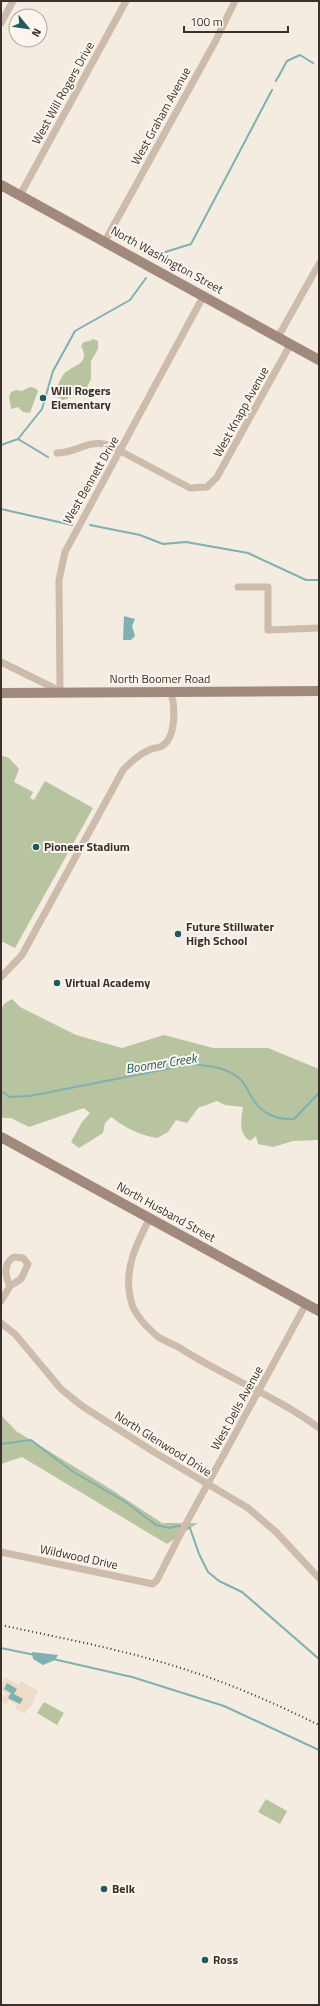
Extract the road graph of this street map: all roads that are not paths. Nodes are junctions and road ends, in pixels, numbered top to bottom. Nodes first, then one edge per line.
1 (13, 1) edge
2 (126, 1) edge
3 (235, 1) edge
4 (1, 23) edge
5 (1, 185) edge
6 (20, 196) junction
7 (105, 241) junction
8 (319, 264) edge
9 (204, 295) junction
10 (278, 337) junction
11 (290, 345) junction
12 (319, 360) edge
13 (121, 451) junction
14 (57, 453) dead end
15 (238, 587) dead end
16 (319, 628) edge
17 (1, 662) edge
18 (60, 691) junction
19 (319, 691) edge
20 (171, 692) junction
21 (1, 693) edge
22 (1, 977) edge
23 (1, 1137) edge
24 (150, 1218) junction
25 (10, 1286) dead end
26 (1, 1302) edge
27 (306, 1304) junction
28 (319, 1312) edge
29 (1, 1323) edge
30 (258, 1391) junction
31 (319, 1428) edge
32 (208, 1484) junction
33 (1, 1552) edge
34 (319, 1578) edge
35 (153, 1584) joint

1 - 4 street
2 - 6 street, West Will Rogers Drive
3 - 7 street, West Graham Avenue
5 - 6 main road, North Washington Street
6 - 7 main road, North Washington Street
7 - 9 main road, North Washington Street
8 - 10 street
9 - 10 main road, North Washington Street
9 - 13 street, West Bennett Drive
10 - 11 main road, North Washington Street
11 - 12 main road, North Washington Street
11 - 13 street, West Knapp Avenue
13 - 14 street
13 - 18 street, West Bennett Drive
15 - 16 street
17 - 18 street
18 - 20 main road, North Boomer Road
18 - 21 main road, North Boomer Road
19 - 20 main road, North Boomer Road
20 - 22 street
23 - 24 main road, North Husband Street
24 - 27 main road, North Husband Street
24 - 30 street
25 - 26 street
27 - 28 main road, North Husband Street
27 - 30 street, West Dells Avenue
29 - 32 street, North Glenwood Drive
30 - 31 street
30 - 32 street, West Dells Avenue
32 - 34 street, North Glenwood Drive
32 - 35 street, West Dells Avenue
33 - 35 street, Wildwood Drive

